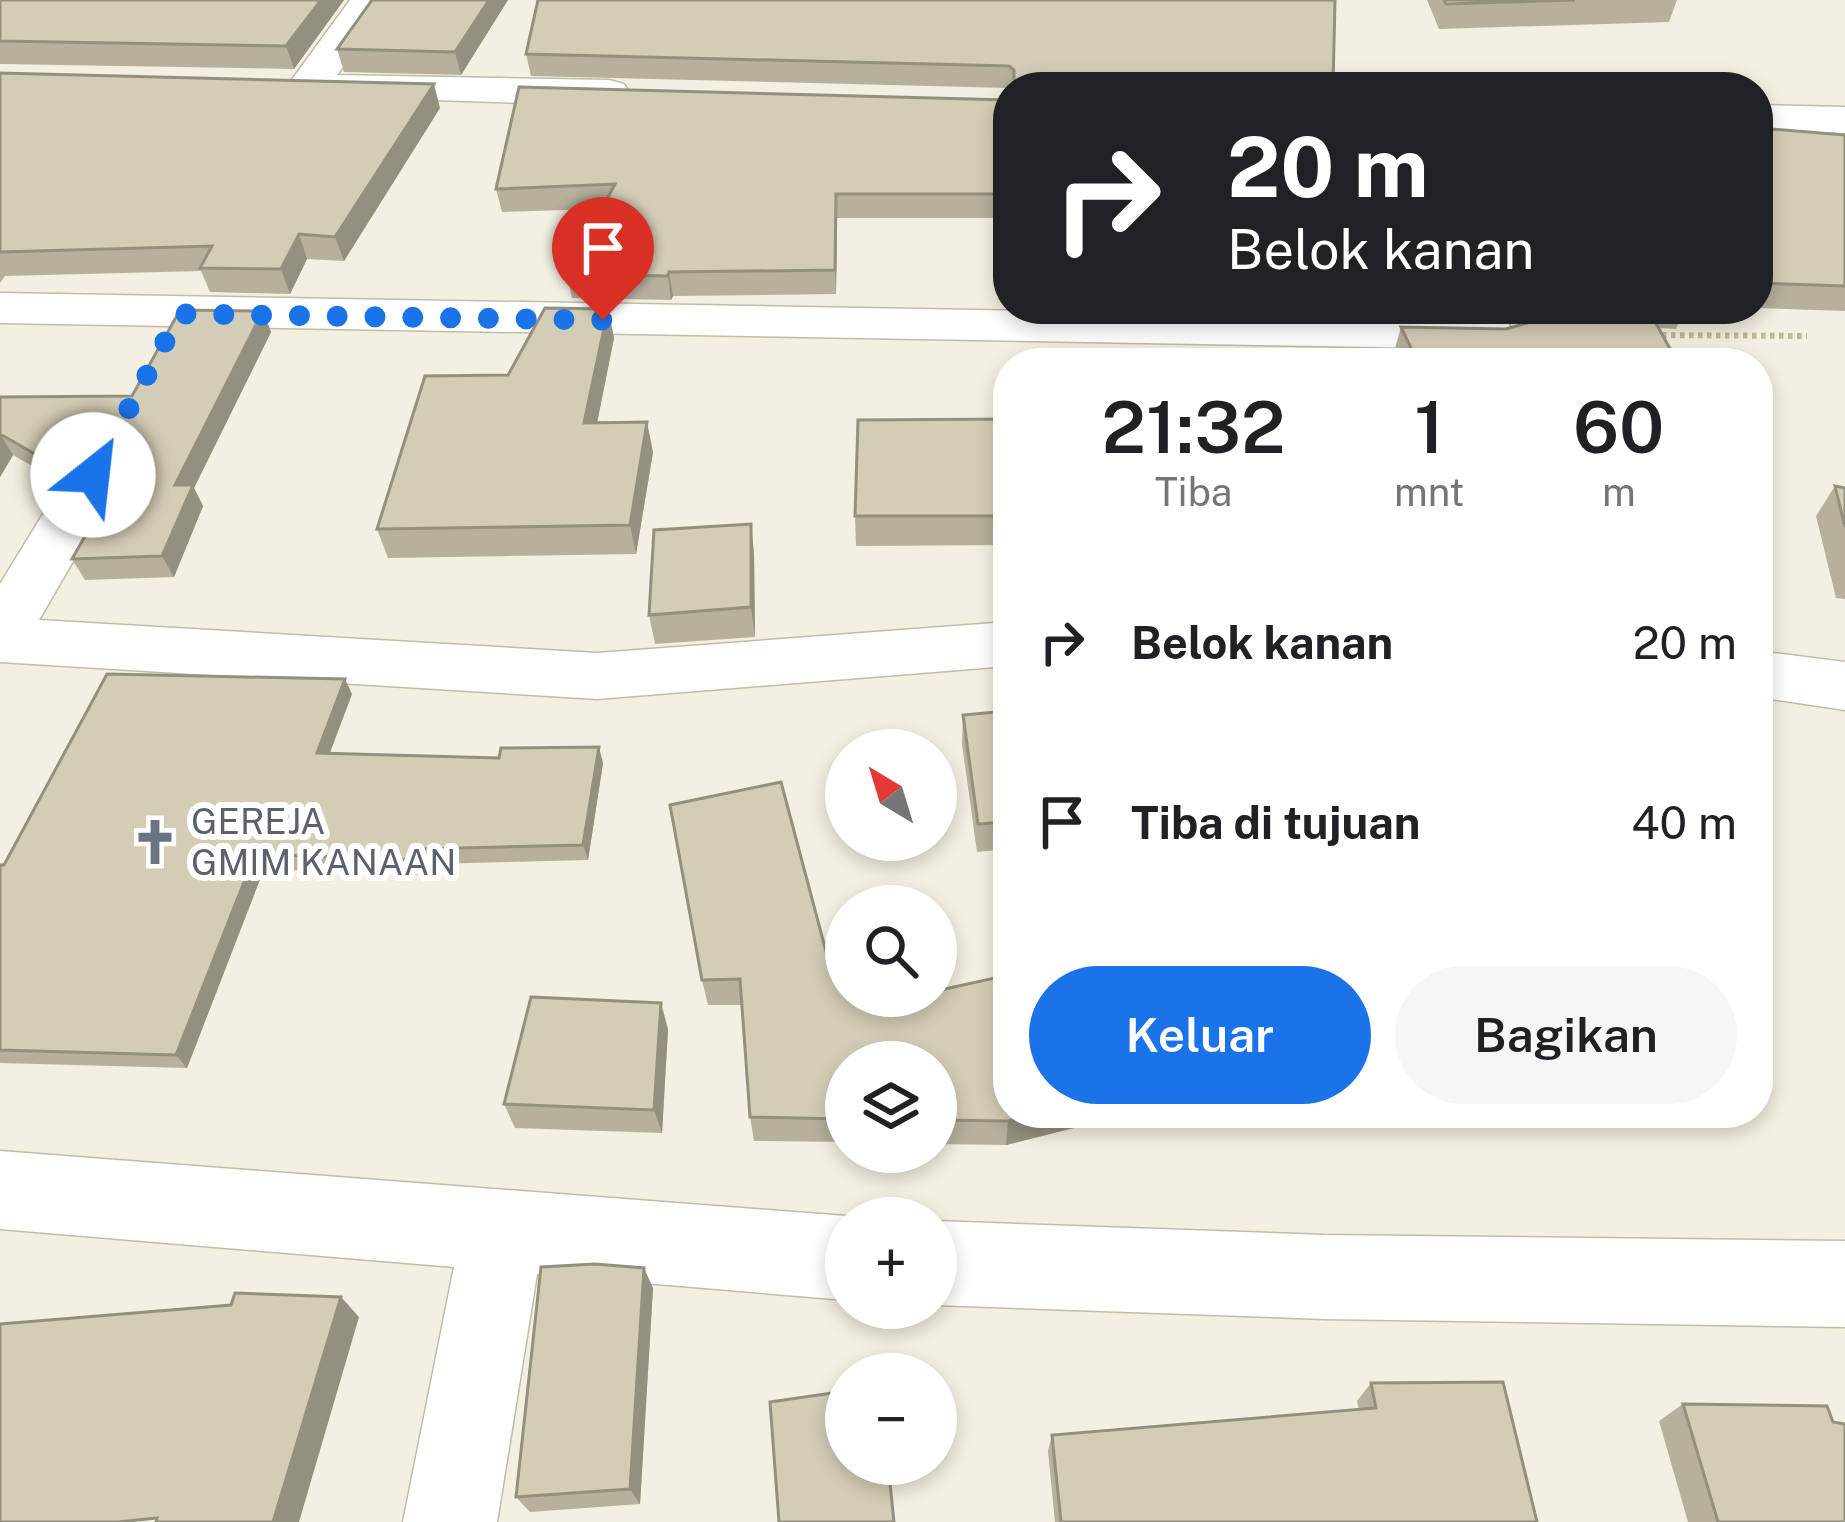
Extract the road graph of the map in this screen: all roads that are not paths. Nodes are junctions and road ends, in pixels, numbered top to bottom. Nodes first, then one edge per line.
1 (370, 0) edge
2 (262, 84) edge
3 (309, 85) junction
4 (649, 94) edge
5 (1773, 118) edge
6 (1845, 120) edge
7 (0, 308) edge
8 (1496, 334) edge
9 (71, 515) dead end
10 (0, 638) edge
11 (993, 645) edge
12 (1773, 676) edge
13 (1845, 686) edge
14 (0, 1190) edge
15 (503, 1228) junction
16 (825, 1256) edge
17 (957, 1264) edge
18 (1845, 1284) edge
19 (450, 1522) edge

1 - 3 street
2 - 3 street
3 - 4 street
5 - 6 street
7 - 8 street
9 - 10 street
10 - 11 street
12 - 13 street
14 - 15 street
15 - 16 street
15 - 19 street
17 - 18 street

